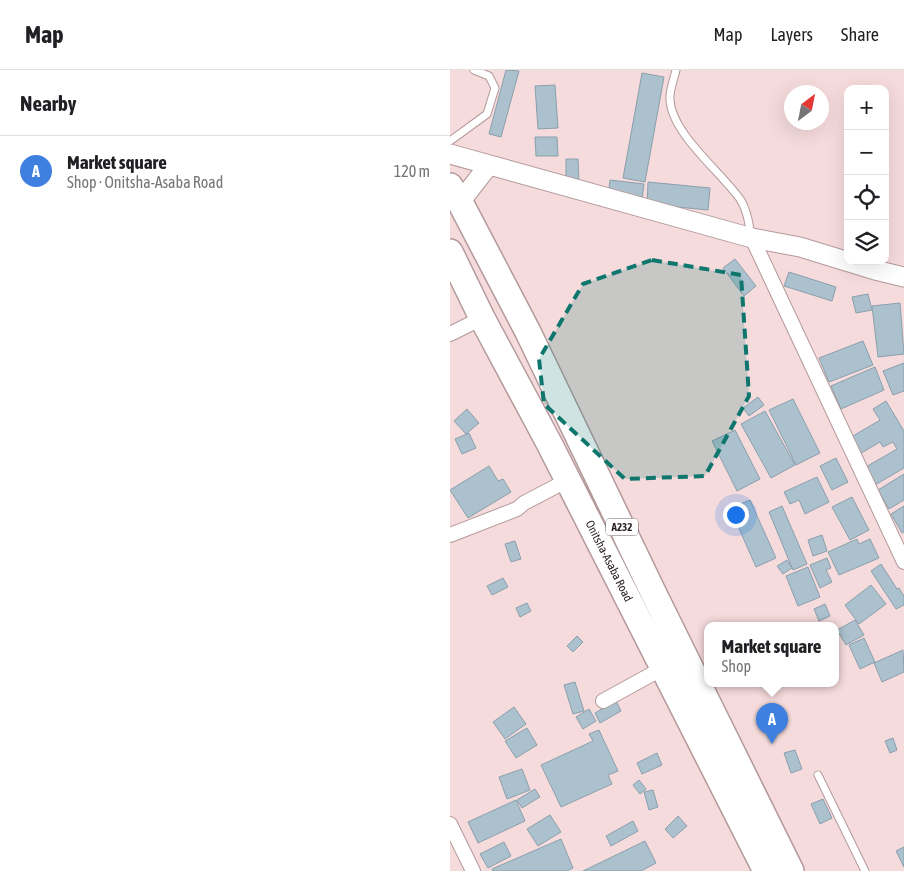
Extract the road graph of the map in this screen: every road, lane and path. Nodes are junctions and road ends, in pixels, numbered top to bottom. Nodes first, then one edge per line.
1 (474, 70) edge
2 (676, 70) edge
3 (450, 140) edge
4 (450, 154) edge
5 (489, 165) junction
6 (455, 194) edge
7 (752, 238) junction
8 (450, 252) edge
9 (904, 277) edge
10 (482, 318) junction
11 (450, 334) edge
12 (575, 427) junction
13 (550, 445) junction
14 (568, 480) junction
15 (450, 535) edge
16 (904, 562) edge
17 (663, 668) junction
18 (603, 701) dead end
19 (818, 775) dead end
20 (450, 824) edge
21 (473, 871) edge
22 (766, 871) edge
23 (791, 871) edge
24 (865, 871) edge

1 - 3 lane
2 - 7 lane
4 - 5 street
5 - 6 street
5 - 7 street
6 - 12 highway, A232
7 - 9 street
7 - 16 street
8 - 10 highway, Onitsha-Asaba Road / A232
10 - 11 street
10 - 13 highway, Onitsha-Asaba Road / A232
12 - 13 highway
12 - 23 highway, A232
13 - 14 highway, Onitsha-Asaba Road / A232
14 - 15 street
14 - 17 highway, Onitsha-Asaba Road / A232
17 - 18 street
17 - 22 highway, Onitsha-Asaba Road / A232
19 - 24 lane
20 - 21 street

